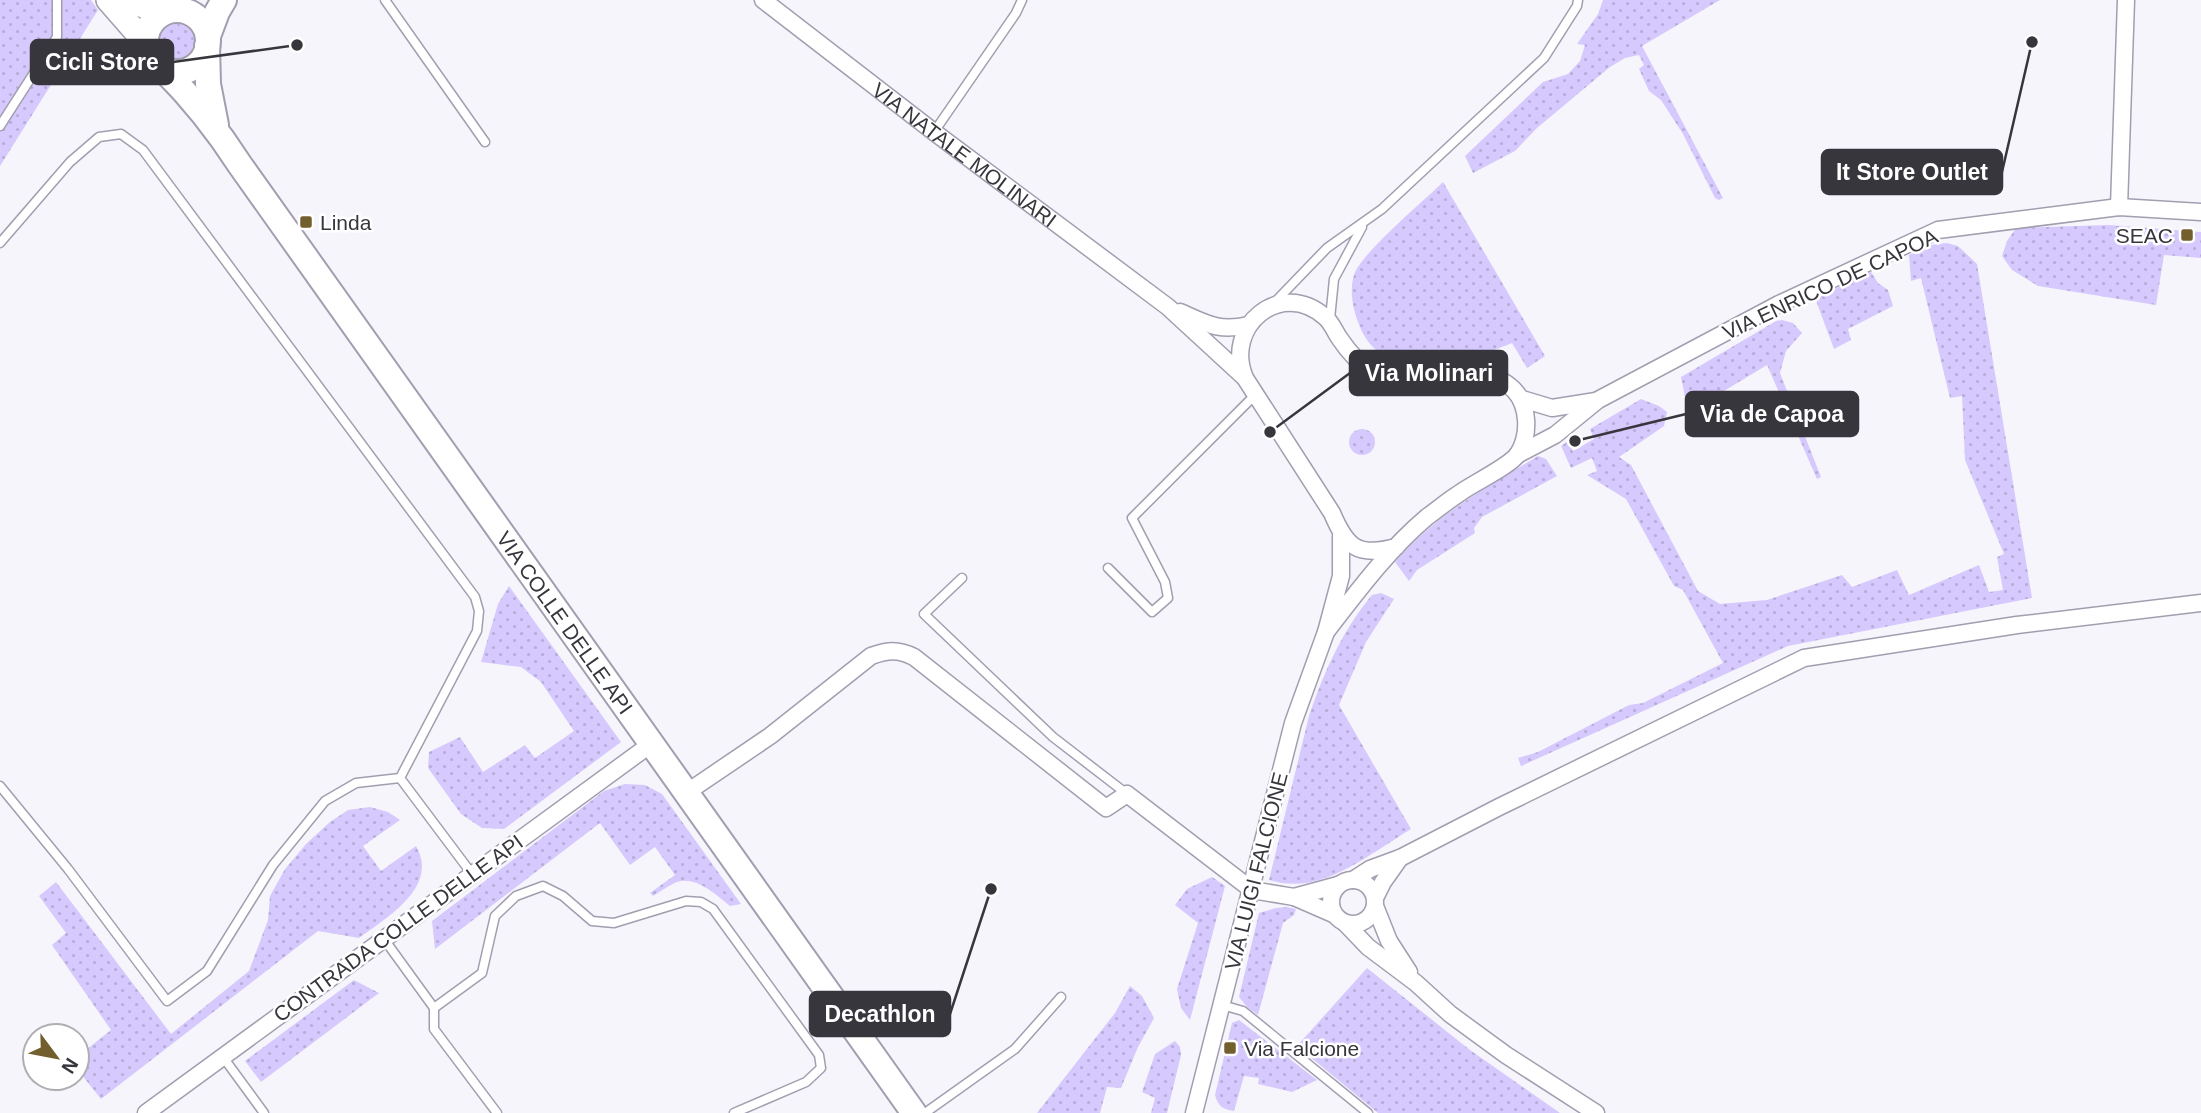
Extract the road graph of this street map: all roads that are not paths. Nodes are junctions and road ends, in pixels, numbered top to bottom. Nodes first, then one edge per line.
1 (57, 0) edge
2 (108, 0) edge
3 (128, 0) edge
4 (224, 0) edge
5 (385, 0) edge
6 (763, 0) edge
7 (1022, 0) edge
8 (1578, 0) edge
9 (2126, 0) edge
10 (186, 7) edge
11 (207, 41) junction
12 (155, 61) junction
13 (0, 126) edge
14 (217, 130) junction
15 (934, 132) junction
16 (485, 142) dead end
17 (2119, 207) junction
18 (2201, 212) edge
19 (1363, 225) junction
20 (0, 243) edge
21 (1272, 305) junction
22 (1168, 306) junction
23 (1329, 322) junction
24 (1249, 325) junction
25 (1245, 377) junction
26 (1256, 394) junction
27 (1522, 399) junction
28 (1598, 400) junction
29 (1517, 455) junction
30 (1341, 536) junction
31 (1396, 547) junction
32 (1108, 568) dead end
33 (962, 578) dead end
34 (2201, 603) edge
35 (1326, 632) junction
36 (651, 744) junction
37 (400, 778) junction
38 (0, 786) edge
39 (686, 793) junction
40 (1127, 794) junction
41 (1400, 858) junction
42 (472, 874) junction
43 (1346, 883) junction
44 (1252, 890) junction
45 (1294, 897) junction
46 (1375, 902) junction
47 (1339, 918) junction
48 (384, 939) junction
49 (1416, 983) junction
50 (1060, 997) dead end
51 (1222, 1005) junction
52 (434, 1008) junction
53 (223, 1057) junction
54 (146, 1113) edge
55 (264, 1113) edge
56 (497, 1113) edge
57 (734, 1113) edge
58 (914, 1113) edge
59 (925, 1113) edge
60 (1194, 1113) edge
61 (1368, 1113) edge
62 (1596, 1113) edge

1 - 13 lane
2 - 12 street, VIA COLLE DELLE API
3 - 10 street
4 - 11 main road
5 - 16 lane
6 - 15 street, VIA NATALE MOLINARI
7 - 15 lane
8 - 19 lane
9 - 17 street
10 - 11 main road
10 - 12 main road
11 - 12 main road
11 - 14 main road, VIA COLLE DELLE API
12 - 14 main road, VIA COLLE DELLE API
14 - 36 main road, VIA COLLE DELLE API
15 - 22 street, VIA NATALE MOLINARI
17 - 18 street, VIA ENRICO DE CAPOA
17 - 28 street, VIA ENRICO DE CAPOA
19 - 21 lane
19 - 23 lane
20 - 37 lane
21 - 23 street
21 - 24 street
22 - 24 street, VIA NATALE MOLINARI
22 - 25 street, VIA NATALE MOLINARI
23 - 27 street
24 - 25 street
25 - 26 street
26 - 30 street
26 - 32 lane
27 - 28 street, VIA ENRICO DE CAPOA
27 - 29 street
28 - 29 street, VIA ENRICO DE CAPOA
29 - 31 street, VIA ENRICO DE CAPOA
30 - 31 street
30 - 35 street, VIA LUIGI FALCIONE
31 - 35 street, VIA LUIGI FALCIONE
33 - 40 lane
34 - 41 street
35 - 44 street, VIA LUIGI FALCIONE
36 - 39 main road, VIA COLLE DELLE API
36 - 42 street, CONTRADA COLLE DELLE API
37 - 38 lane
37 - 42 lane
39 - 40 street
39 - 58 main road, VIA COLLE DELLE API
40 - 44 street
41 - 43 street
41 - 46 street
42 - 48 street, CONTRADA COLLE DELLE API
43 - 45 street
43 - 46 street
43 - 47 street
44 - 45 street
44 - 51 street, VIA LUIGI FALCIONE
45 - 47 street
46 - 47 street
46 - 49 street
47 - 49 street
48 - 52 lane
48 - 53 street, CONTRADA COLLE DELLE API
49 - 62 street
50 - 59 lane
51 - 60 street, VIA LUIGI FALCIONE
51 - 61 lane
52 - 56 lane
52 - 57 lane
53 - 54 street, CONTRADA COLLE DELLE API
53 - 55 lane

